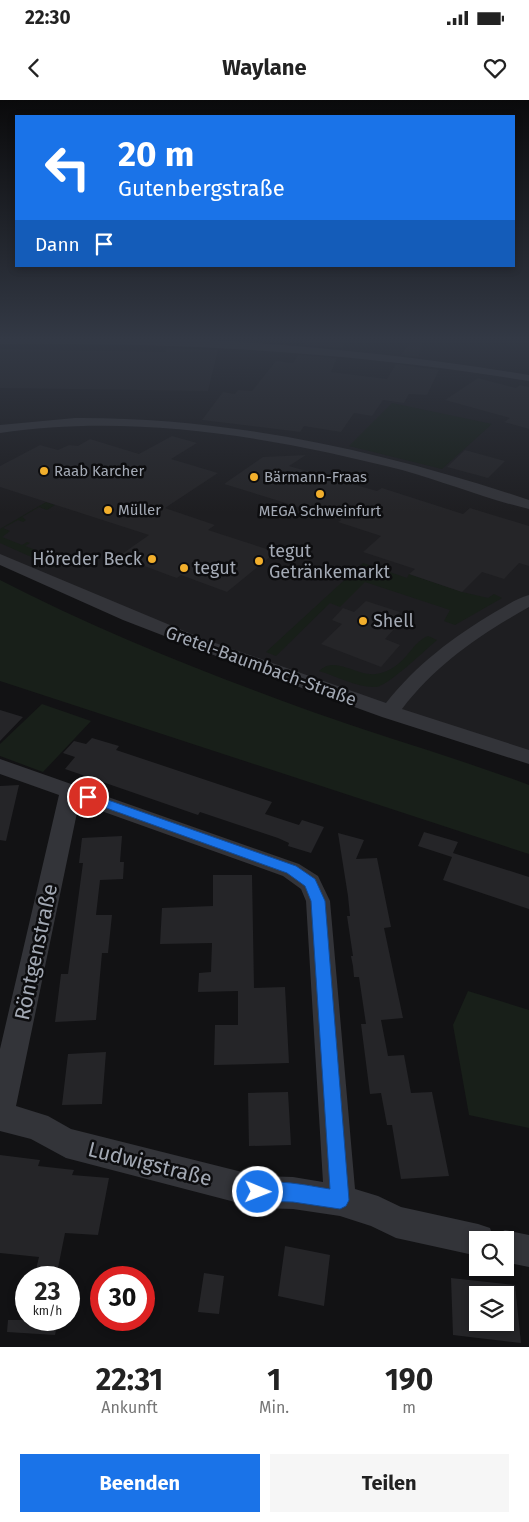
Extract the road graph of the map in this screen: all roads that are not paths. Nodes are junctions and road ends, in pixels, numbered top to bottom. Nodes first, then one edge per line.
1 (0, 429) edge
2 (529, 505) edge
3 (0, 559) edge
4 (529, 600) edge
5 (389, 712) junction
6 (529, 757) edge
7 (0, 766) edge
8 (71, 791) junction
9 (0, 1112) edge
10 (0, 1117) edge
11 (340, 1200) junction
12 (469, 1238) edge
13 (514, 1248) edge
14 (529, 1251) edge

1 - 2 street
3 - 5 street, Gretel-Baumbach-Straße
4 - 5 street
5 - 6 street, Gretel-Baumbach-Straße
7 - 8 street
8 - 9 street, Röntgenstraße
8 - 11 street
10 - 11 street, Ludwigstraße
11 - 12 street, Ludwigstraße
13 - 14 street

